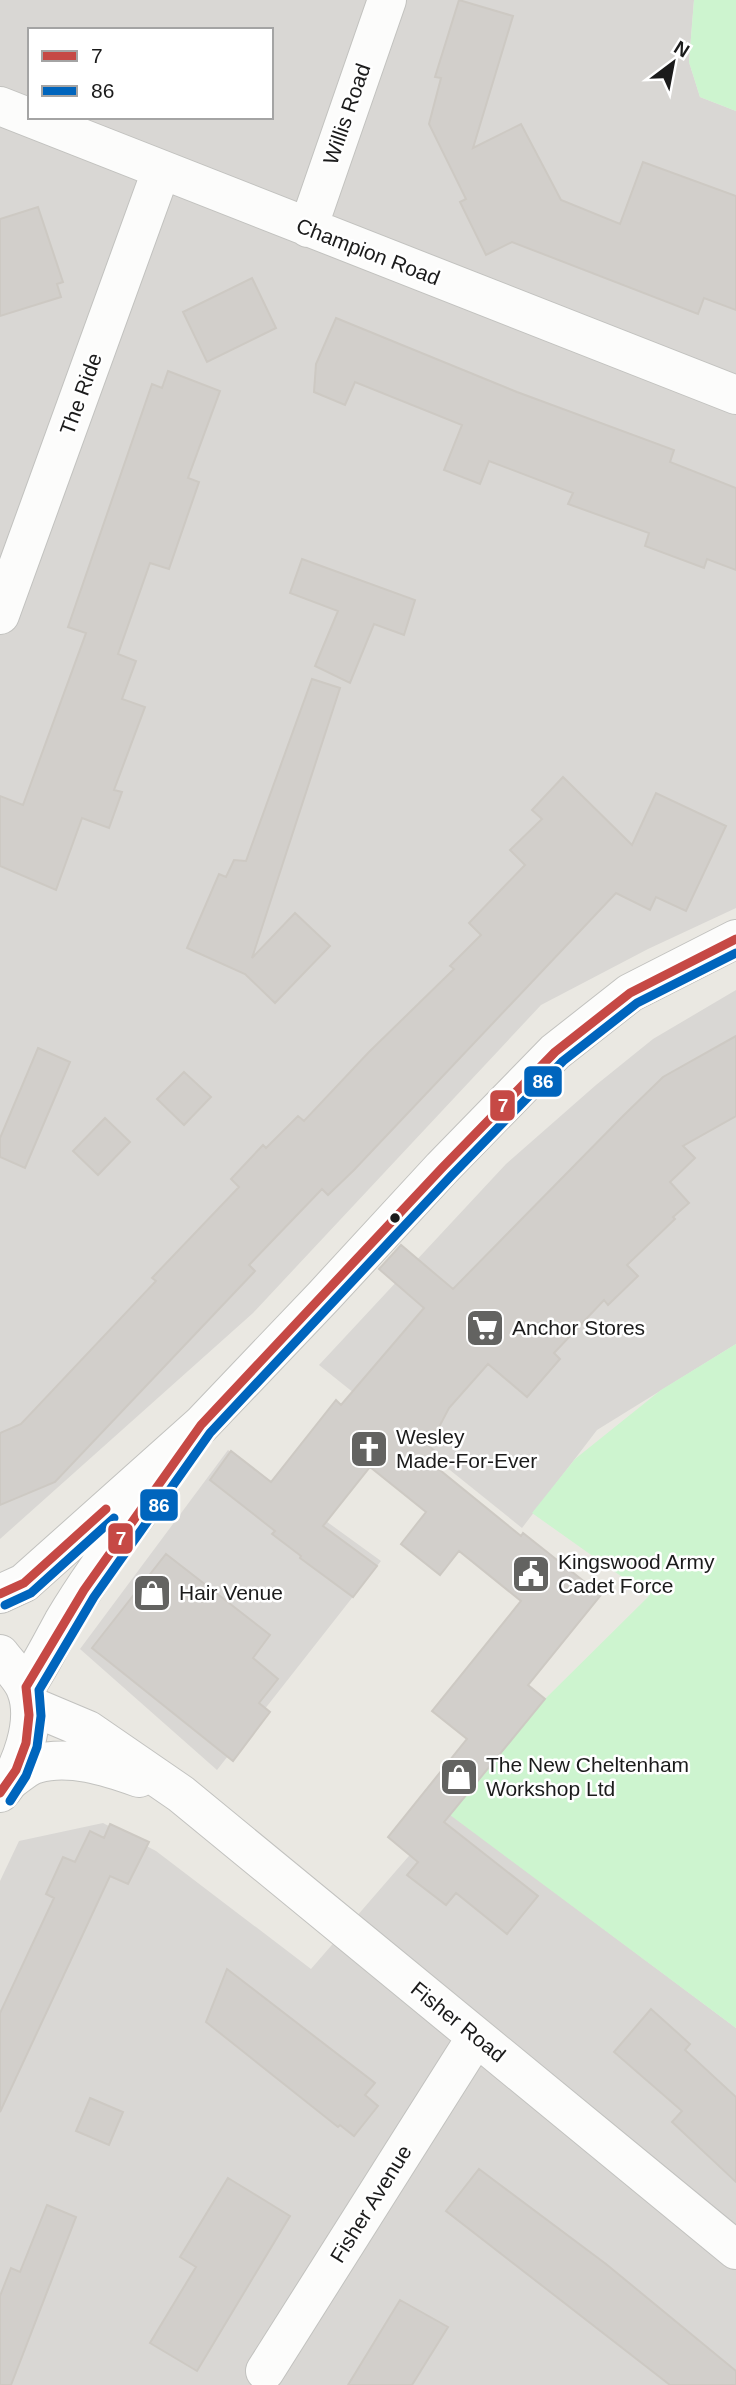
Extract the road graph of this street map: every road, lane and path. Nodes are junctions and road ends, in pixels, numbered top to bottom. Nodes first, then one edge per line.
1 (387, 0) edge
2 (0, 106) edge
3 (28, 117) edge
4 (32, 119) edge
5 (161, 171) junction
6 (308, 228) junction
7 (736, 395) edge
8 (0, 615) edge
9 (736, 939) edge
10 (201, 1425) junction
11 (0, 1594) edge
12 (0, 1654) edge
13 (28, 1697) junction
14 (3, 1790) edge
15 (181, 1794) junction
16 (476, 2038) junction
17 (736, 2250) edge
18 (265, 2371) dead end

1 - 6 street, Willis Road
2 - 3 street, Champion Road
4 - 5 street, Champion Road
5 - 6 street, Champion Road
5 - 8 street, The Ride
6 - 7 street, Champion Road
9 - 10 street
10 - 11 street
10 - 13 street
12 - 13 street
13 - 14 street
13 - 15 street, Fisher Road
14 - 15 street, Fisher Road
15 - 16 street, Fisher Road
16 - 17 street, Fisher Road
16 - 18 street, Fisher Avenue

